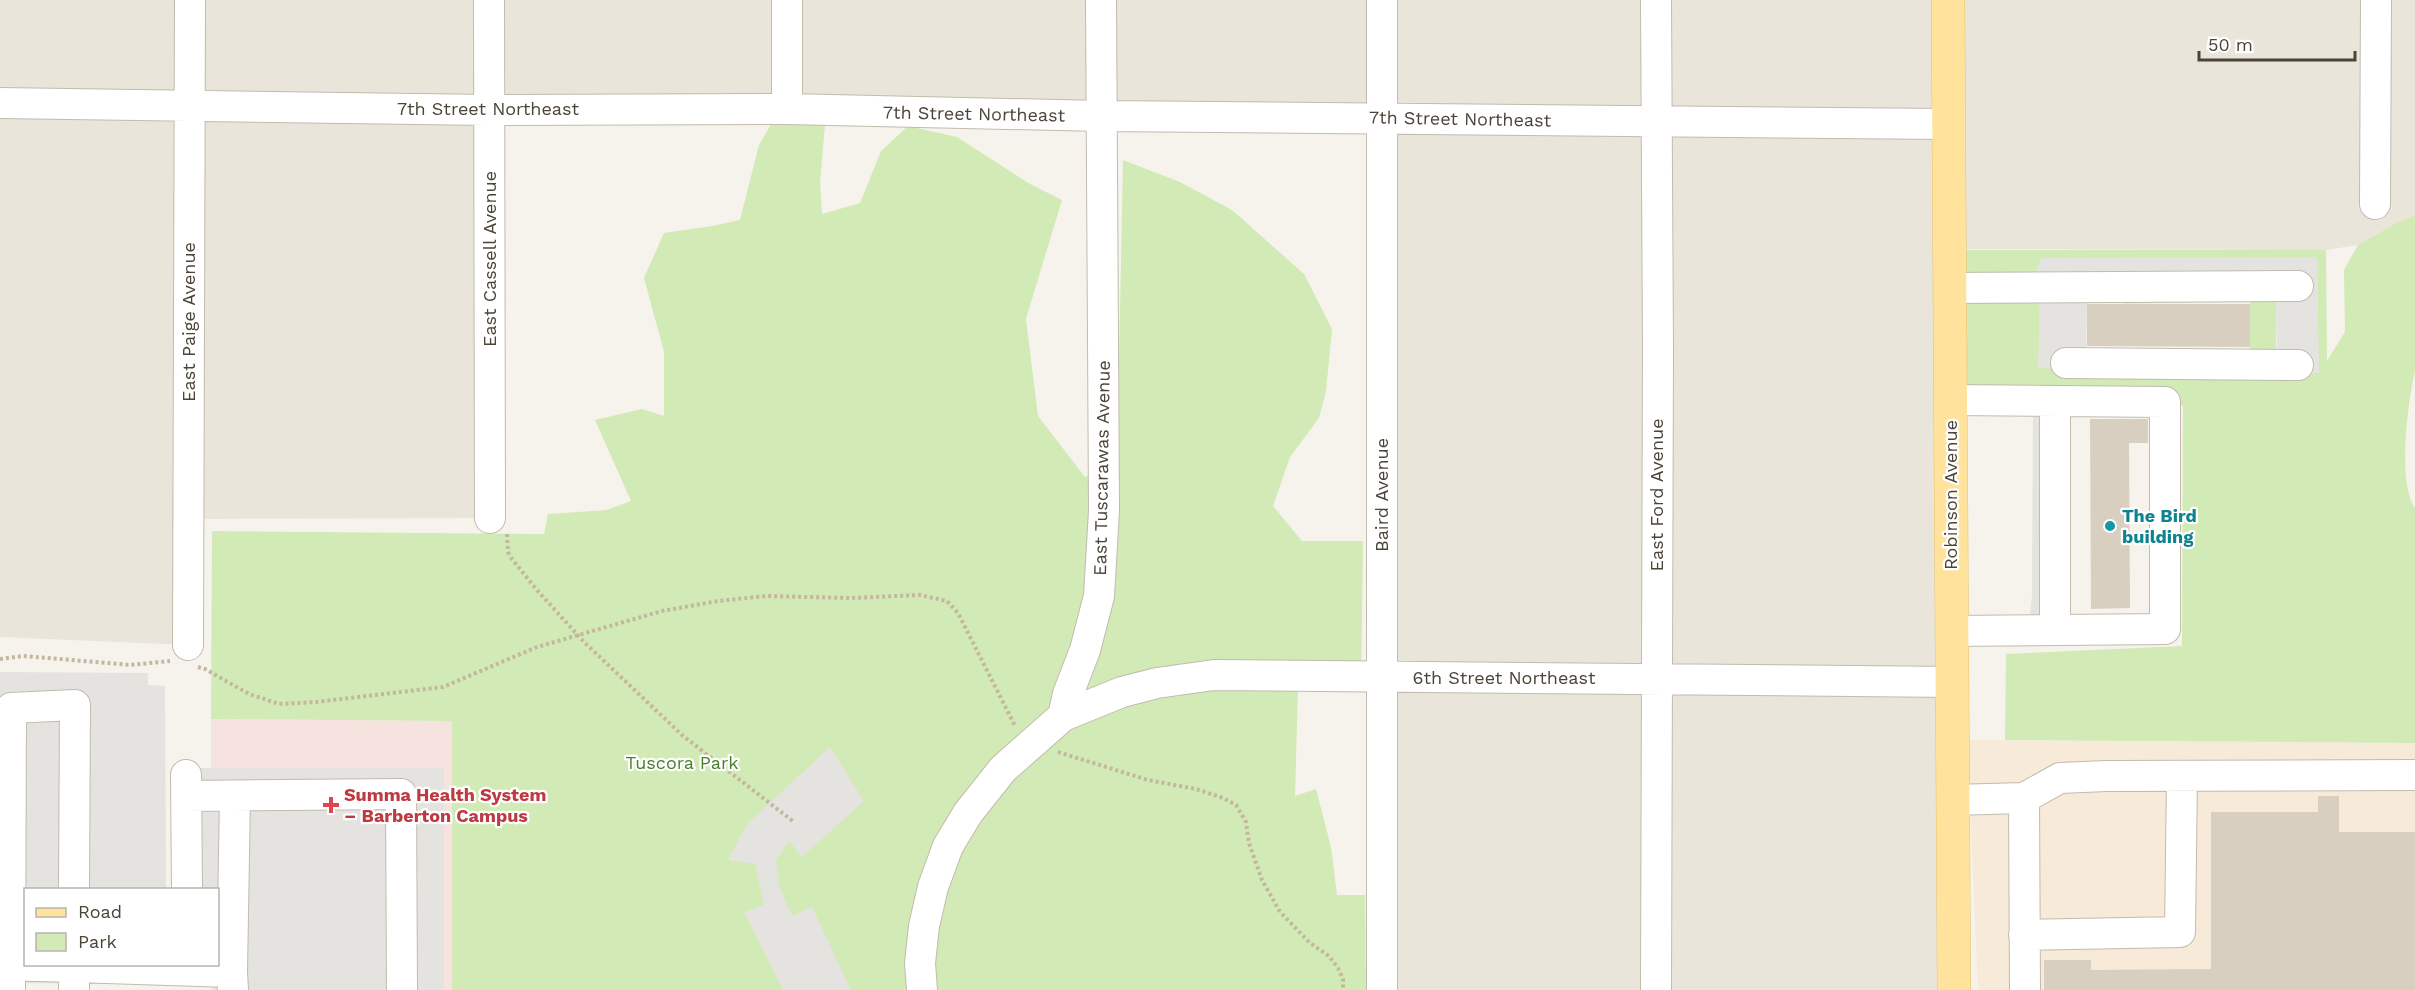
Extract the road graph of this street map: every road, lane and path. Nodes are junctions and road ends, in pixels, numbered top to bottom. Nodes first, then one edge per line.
1 (190, 0) edge
2 (489, 0) edge
3 (787, 0) edge
4 (1101, 0) edge
5 (1382, 0) edge
6 (1656, 0) edge
7 (1948, 0) edge
8 (2376, 0) edge
9 (0, 103) edge
10 (189, 106) junction
11 (787, 109) junction
12 (489, 110) junction
13 (1102, 116) junction
14 (1383, 118) junction
15 (1656, 120) junction
16 (1948, 124) junction
17 (2375, 204) dead end
18 (2298, 286) dead end
19 (1949, 288) junction
20 (2066, 363) dead end
21 (2298, 365) dead end
22 (1951, 400) junction
23 (2055, 401) junction
24 (499, 525) joint
25 (2055, 630) junction
26 (1951, 631) junction
27 (578, 636) junction
28 (185, 658) junction
29 (0, 659) edge
30 (1382, 677) junction
31 (1656, 679) junction
32 (1952, 682) junction
33 (1063, 716) junction
34 (1025, 748) junction
35 (2415, 775) edge
36 (2182, 776) junction
37 (235, 795) junction
38 (2024, 798) junction
39 (1952, 800) junction
40 (794, 822) dead end
41 (74, 888) edge
42 (187, 888) edge
43 (2024, 935) junction
44 (7, 973) edge
45 (74, 974) edge
46 (187, 975) edge
47 (233, 981) edge
48 (402, 990) edge
49 (922, 990) edge
50 (1343, 990) edge
51 (1382, 990) edge
52 (1656, 990) edge
53 (1954, 990) edge
54 (2025, 990) edge

1 - 10 street, East Paige Avenue
2 - 12 street, East Cassell Avenue
3 - 11 street
4 - 13 street, East Tuscarawas Avenue
5 - 14 street, Baird Avenue
6 - 15 street, East Ford Avenue
7 - 16 main road, Robinson Avenue
8 - 17 street
9 - 10 street, 7th Street Northeast
10 - 12 street, 7th Street Northeast
10 - 28 street, East Paige Avenue
11 - 12 street, 7th Street Northeast
11 - 13 street, 7th Street Northeast
12 - 24 street, East Cassell Avenue
13 - 14 street, 7th Street Northeast
13 - 33 street, East Tuscarawas Avenue
14 - 15 street, 7th Street Northeast
14 - 30 street, Baird Avenue
15 - 16 street, 7th Street Northeast
15 - 31 street, East Ford Avenue
16 - 19 main road, Robinson Avenue
18 - 19 street
19 - 22 main road, Robinson Avenue
20 - 21 street
22 - 23 street
22 - 26 main road, Robinson Avenue
23 - 25 street
23 - 25 street
24 - 27 path
25 - 26 street
26 - 32 main road, Robinson Avenue
27 - 28 path
27 - 34 path
27 - 40 path
28 - 29 path
30 - 31 street, 6th Street Northeast
30 - 33 street, 6th Street Northeast
30 - 51 street, Baird Avenue
31 - 32 street, 6th Street Northeast
31 - 52 street, East Ford Avenue
32 - 39 main road, Robinson Avenue
33 - 34 street
34 - 49 street
34 - 50 path
35 - 36 street
36 - 38 street
36 - 43 street
37 - 42 street
37 - 47 street
37 - 48 street
38 - 39 street
38 - 43 street
39 - 53 main road, Robinson Avenue
41 - 44 street
43 - 54 street
44 - 45 street
45 - 46 street
46 - 47 street

